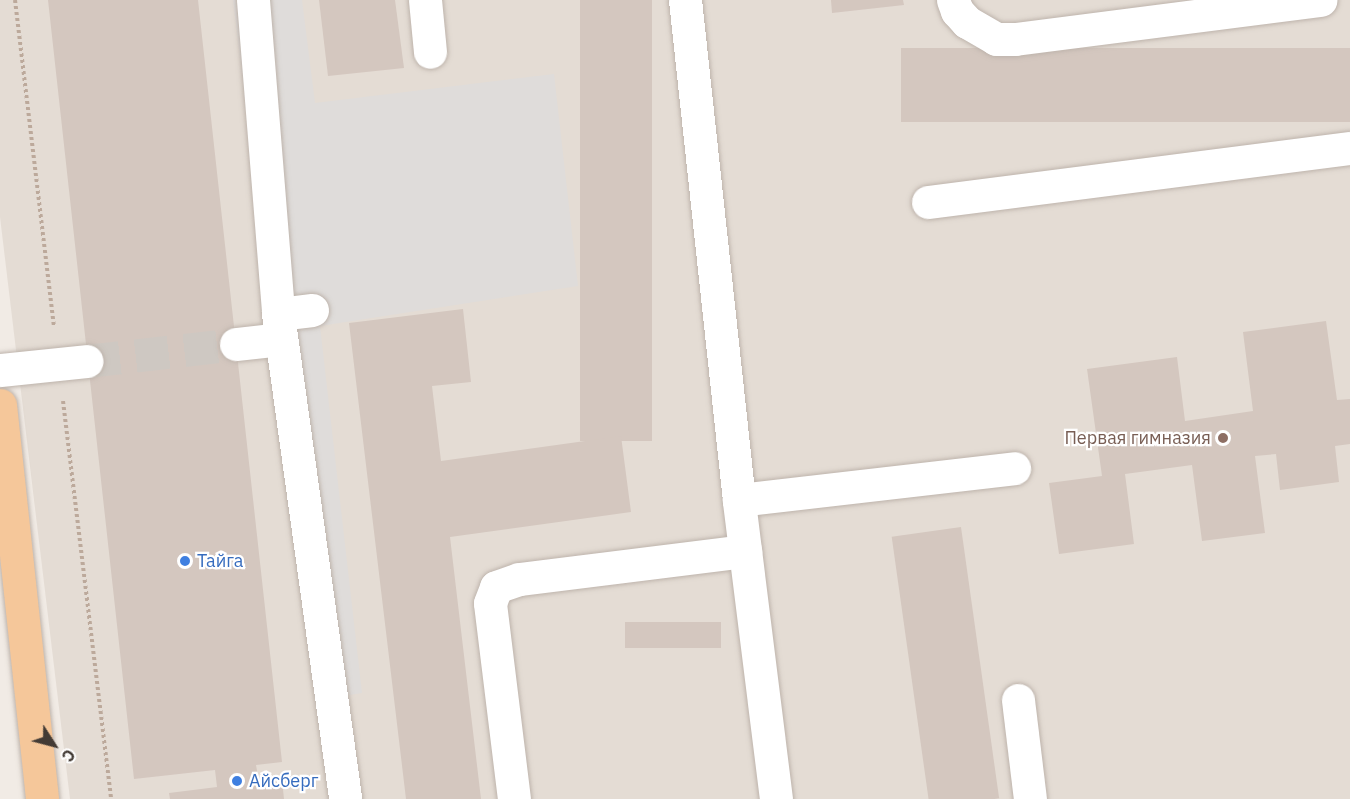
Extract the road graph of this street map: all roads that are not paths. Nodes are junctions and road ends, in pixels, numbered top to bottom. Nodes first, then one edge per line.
1 (253, 0) edge
2 (424, 0) edge
3 (685, 0) edge
4 (953, 0) edge
5 (1321, 0) edge
6 (430, 52) dead end
7 (1350, 148) edge
8 (928, 202) dead end
9 (312, 310) dead end
10 (280, 326) junction
11 (236, 344) tunnel mouth
12 (73, 362) tunnel mouth
13 (0, 370) edge
14 (0, 405) edge
15 (1014, 468) dead end
16 (739, 500) junction
17 (745, 551) junction
18 (1018, 700) dead end
19 (42, 799) edge
20 (345, 799) edge
21 (514, 799) edge
22 (776, 799) edge
23 (1030, 799) edge

1 - 10 lane
2 - 6 lane
3 - 16 lane
4 - 5 lane
7 - 8 lane
9 - 10 lane
10 - 11 lane
10 - 20 lane
12 - 13 lane
14 - 19 main road
15 - 16 lane
16 - 17 lane
17 - 21 lane
17 - 22 lane
18 - 23 lane

